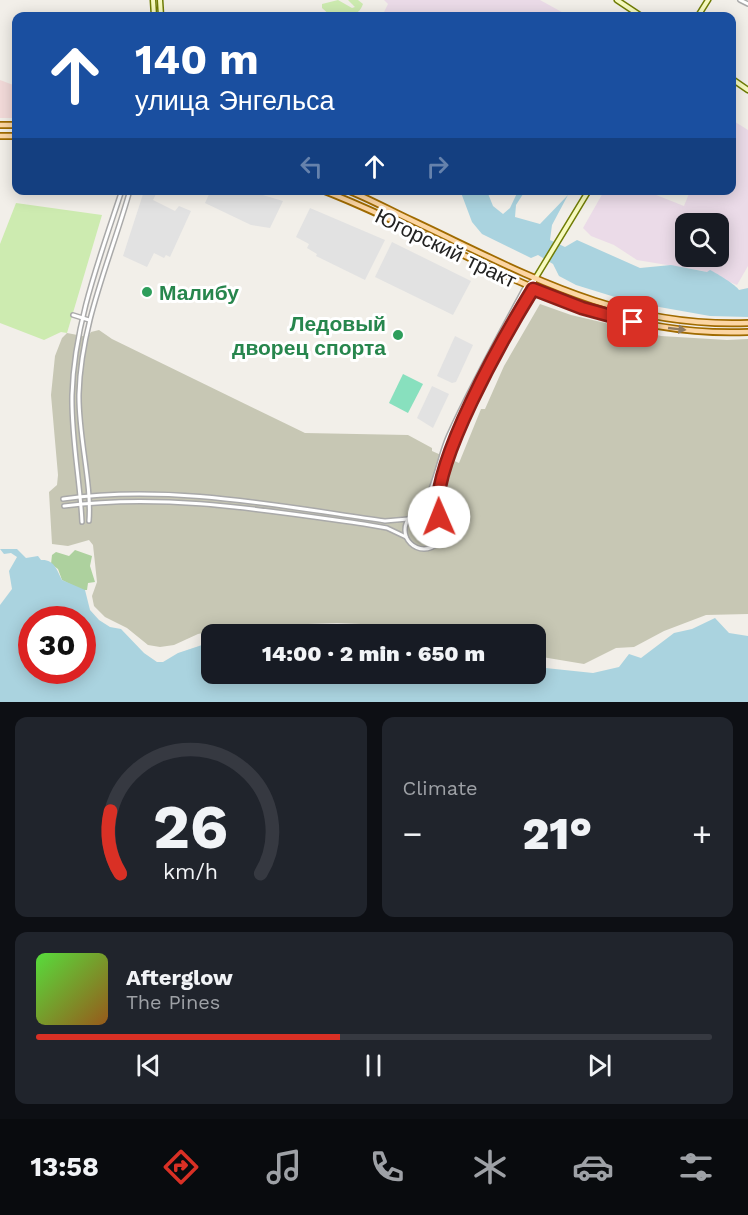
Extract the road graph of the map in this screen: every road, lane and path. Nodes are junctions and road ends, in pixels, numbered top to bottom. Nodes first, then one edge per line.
1 (617, 0) edge
2 (740, 0) edge
3 (748, 4) edge
4 (635, 12) edge
5 (120, 195) edge
6 (128, 195) edge
7 (334, 195) edge
8 (358, 195) edge
9 (586, 195) edge
10 (535, 279) junction
11 (526, 286) junction
12 (533, 289) junction
13 (73, 315) dead end
14 (82, 318) junction
15 (89, 320) junction
16 (748, 323) edge
17 (748, 332) edge
18 (446, 442) junction
19 (454, 444) junction
20 (88, 496) junction
21 (80, 497) junction
22 (63, 499) dead end
23 (89, 503) junction
24 (81, 504) junction
25 (64, 506) dead end
26 (417, 512) junction
27 (439, 517) junction
28 (408, 519) junction
29 (89, 521) dead end
30 (82, 522) dead end
31 (406, 537) junction

1 - 4 main road
2 - 3 street
5 - 14 street
6 - 15 street
7 - 11 main road, Югорский тракт
8 - 10 main road, Югорский тракт
9 - 10 main road
10 - 11 street
10 - 12 street
10 - 16 main road, Югорский тракт
11 - 12 main road, Югорский тракт
11 - 18 street
12 -> 17 main road, Югорский тракт
12 - 19 street
13 - 14 street
14 - 15 street
14 - 21 street
15 - 20 street
18 - 19 street
18 - 26 street
19 - 27 street
20 - 21 street
20 - 23 street
20 - 28 street
21 - 22 street
21 - 24 street
23 - 24 street
23 - 29 street
23 - 31 street
24 - 25 street
24 - 30 street
26 - 27 street
26 - 28 street
27 - 31 street
28 - 31 street

